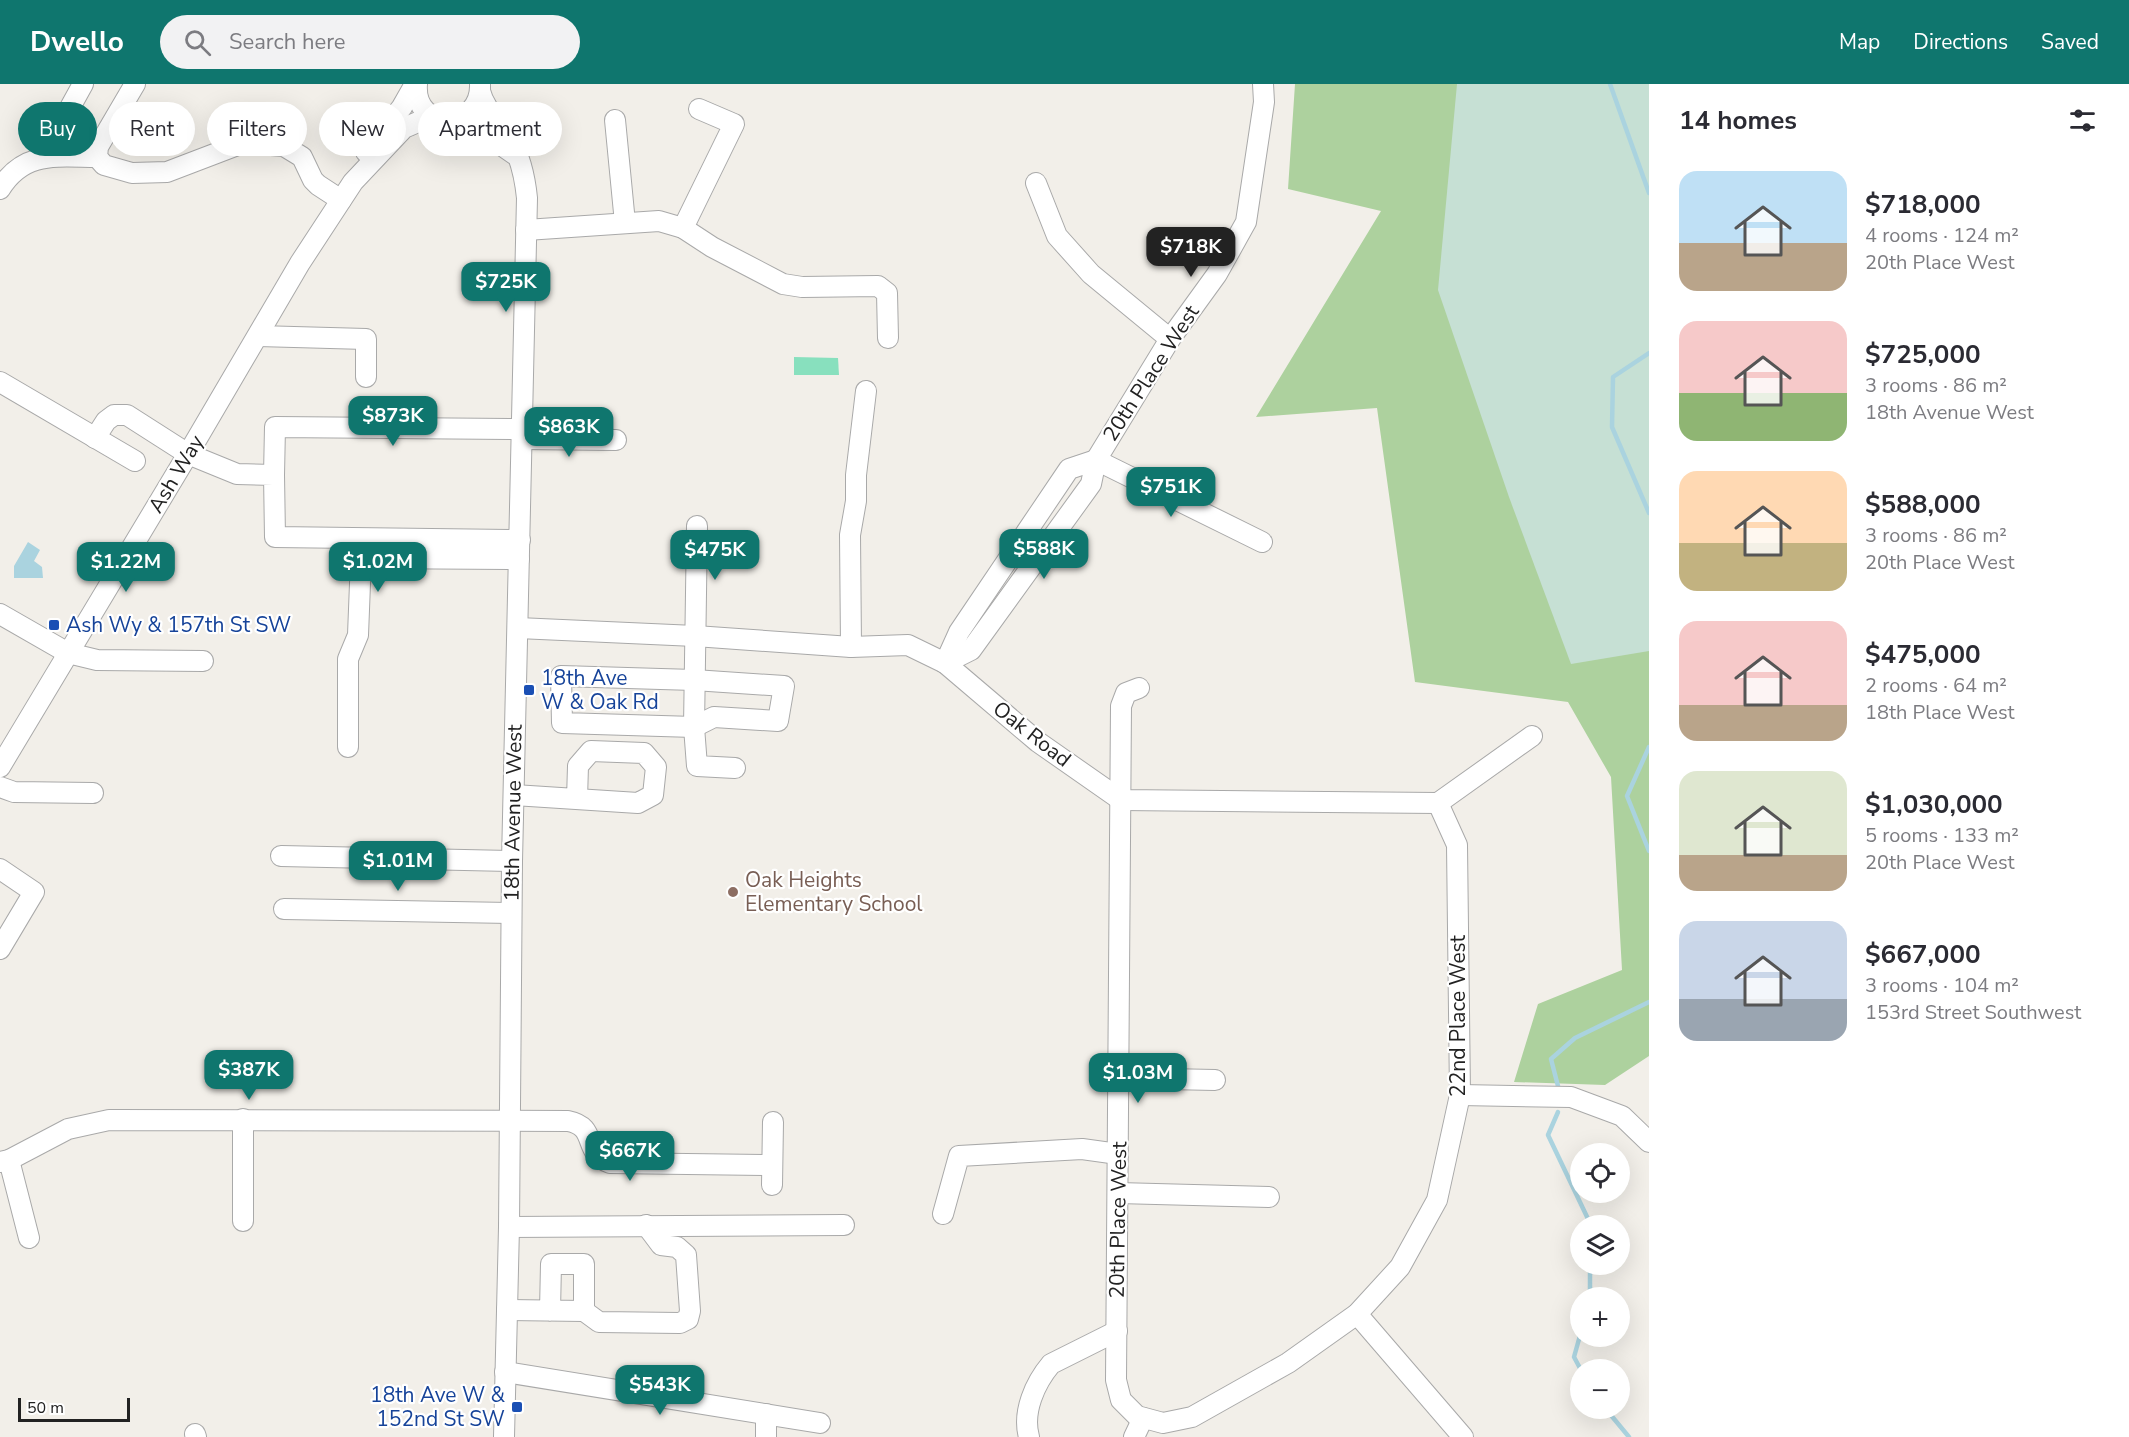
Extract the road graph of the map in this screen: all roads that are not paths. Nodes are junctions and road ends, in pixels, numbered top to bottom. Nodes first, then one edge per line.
1 (83, 84) edge
2 (135, 84) edge
3 (416, 84) edge
4 (1263, 84) edge
5 (420, 102) edge
6 (699, 109) dead end
7 (615, 120) dead end
8 (418, 124) edge
9 (516, 156) edge
10 (51, 157) junction
11 (97, 157) junction
12 (353, 182) junction
13 (1036, 183) dead end
14 (0, 189) edge
15 (341, 200) junction
16 (625, 223) junction
17 (683, 228) junction
18 (526, 230) junction
19 (258, 336) junction
20 (888, 338) dead end
21 (1170, 339) junction
22 (366, 377) dead end
23 (0, 382) edge
24 (866, 391) dead end
25 (523, 434) junction
26 (95, 438) junction
27 (616, 440) dead end
28 (188, 454) junction
29 (1096, 460) junction
30 (135, 461) dead end
31 (274, 475) junction
32 (698, 526) dead end
33 (1262, 542) dead end
34 (520, 550) junction
35 (0, 614) edge
36 (518, 628) junction
37 (695, 636) junction
38 (851, 646) junction
39 (68, 653) junction
40 (202, 660) dead end
41 (945, 663) junction
42 (694, 680) junction
43 (1139, 688) dead end
44 (612, 724) junction
45 (694, 727) junction
46 (1532, 736) dead end
47 (348, 747) dead end
48 (611, 752) junction
49 (0, 766) edge
50 (735, 768) dead end
51 (0, 788) edge
52 (93, 793) dead end
53 (514, 795) junction
54 (577, 799) junction
55 (1121, 800) junction
56 (1437, 804) junction
57 (281, 856) dead end
58 (512, 861) junction
59 (0, 869) edge
60 (284, 909) dead end
61 (511, 913) junction
62 (0, 950) edge
63 (1119, 1078) junction
64 (1215, 1080) dead end
65 (1460, 1095) junction
66 (243, 1119) junction
67 (510, 1121) junction
68 (773, 1122) dead end
69 (1649, 1142) edge
70 (1118, 1154) junction
71 (5, 1161) edge
72 (772, 1165) junction
73 (772, 1185) dead end
74 (1118, 1193) junction
75 (1269, 1197) dead end
76 (943, 1214) dead end
77 (243, 1221) dead end
78 (646, 1225) junction
79 (844, 1225) dead end
80 (509, 1227) junction
81 (29, 1238) dead end
82 (507, 1310) junction
83 (550, 1311) junction
84 (584, 1311) junction
85 (1357, 1314) junction
86 (1117, 1331) junction
87 (506, 1372) junction
88 (766, 1414) junction
89 (1140, 1417) junction
90 (820, 1423) dead end
91 (504, 1437) edge
92 (766, 1437) edge
93 (1029, 1437) edge
94 (1134, 1437) edge
95 (1463, 1437) edge

1 - 10 street
2 - 11 street
3 - 5 street
3 - 12 street, Ash Way
4 - 21 street, 20th Place West
6 - 17 street
7 - 16 street
8 - 12 street, Ash Way
9 - 18 street, 18th Avenue West
10 - 11 street
10 - 14 street
11 - 15 street
12 - 15 street, Ash Way
13 - 21 street
15 - 19 street, Ash Way
16 - 17 street
16 - 18 street
17 - 20 street
18 - 25 street, 18th Avenue West
19 - 22 street
19 - 28 street, Ash Way
21 - 29 street, 20th Place West
23 - 26 street
24 - 38 street
25 - 27 street
25 - 31 street
25 - 34 street, 18th Avenue West
26 - 28 street
26 - 30 street
28 - 31 street
28 - 39 street, Ash Way
29 - 33 street
29 - 41 street, 20th Place West
31 - 34 street
32 - 37 street
34 - 36 street, 18th Avenue West
34 - 47 street
35 - 39 street
36 - 37 street, Oak Road
36 - 53 street, 18th Avenue West
37 - 38 street, Oak Road
37 - 42 street
38 - 41 street, Oak Road
39 - 40 street
39 - 49 street, Ash Way
41 - 55 street, Oak Road
42 - 44 street
42 - 45 street
42 - 45 street
43 - 55 street, 20th Place West
44 - 45 street
44 - 48 street
45 - 50 street
46 - 56 street
48 - 54 street
48 - 54 street
51 - 52 street
53 - 54 street
53 - 58 street, 18th Avenue West
55 - 56 street
55 - 63 street, 20th Place West
56 - 65 street, 22nd Place West
57 - 58 street
58 - 61 street, 18th Avenue West
59 - 62 street
60 - 61 street
61 - 67 street, 18th Avenue West
63 - 64 street
63 - 70 street, 20th Place West
65 - 69 street
65 - 85 street, 22nd Place West
66 - 67 street
66 - 71 street
66 - 77 street
67 - 72 street
67 - 80 street, 18th Avenue West
68 - 72 street
70 - 74 street, 20th Place West
70 - 76 street
71 - 81 street
72 - 73 street
74 - 75 street
74 - 86 street, 20th Place West
78 - 79 street
78 - 80 street
78 - 84 street
80 - 82 street, 18th Avenue West
82 - 83 street
82 - 87 street, 18th Avenue West
83 - 84 street
83 - 84 street
85 - 89 street, 22nd Place West
85 - 95 street
86 - 89 street, 20th Place West
86 - 93 street
87 - 88 street
87 - 91 street, 18th Avenue West
88 - 90 street
88 - 92 street
89 - 94 street

